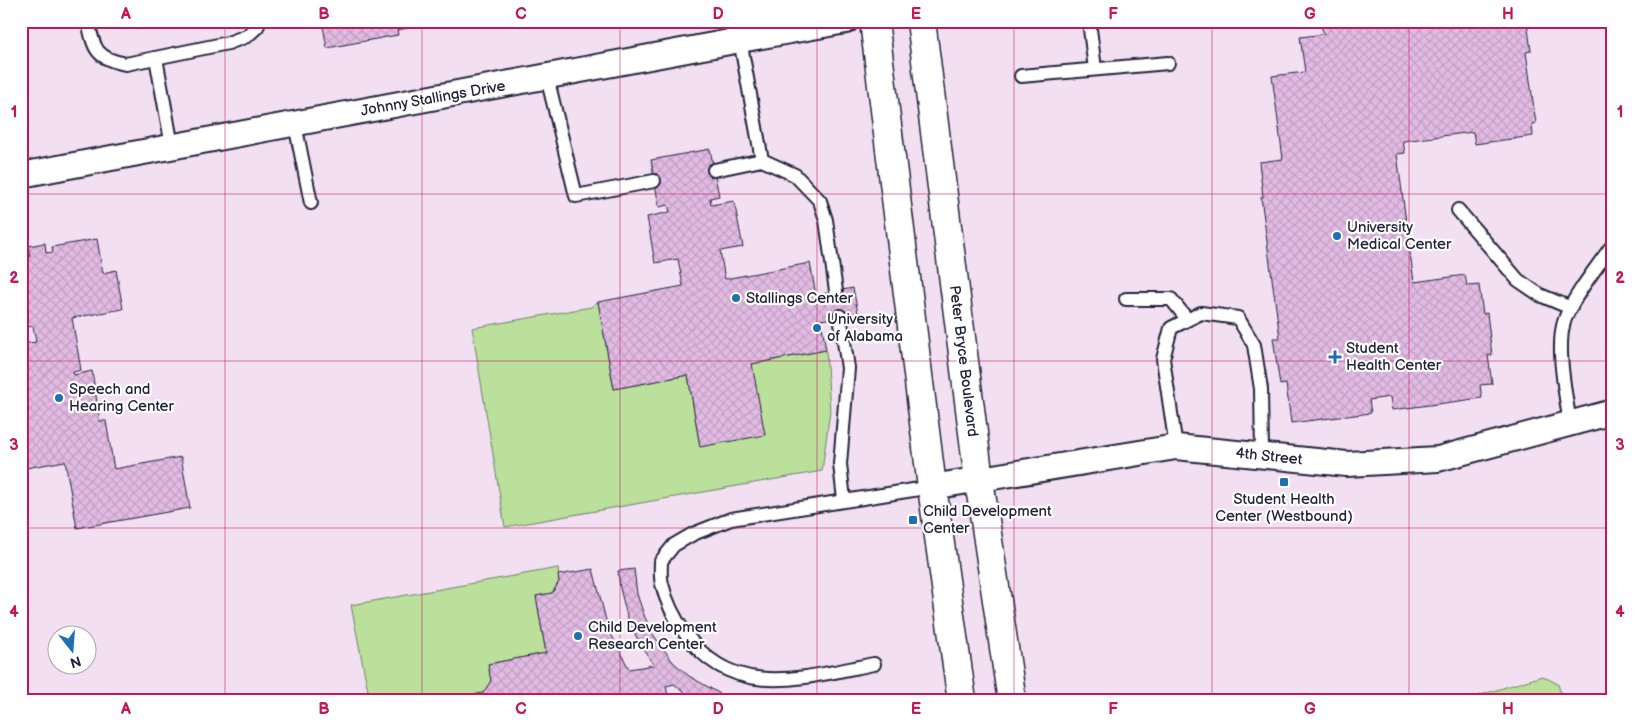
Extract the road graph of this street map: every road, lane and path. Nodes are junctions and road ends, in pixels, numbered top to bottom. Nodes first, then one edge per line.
1 (88, 21) edge
2 (260, 21) edge
3 (846, 21) edge
4 (874, 21) edge
5 (920, 21) edge
6 (1089, 21) edge
7 (740, 40) junction
8 (156, 58) junction
9 (1168, 64) dead end
10 (1095, 69) junction
11 (1021, 76) dead end
12 (547, 77) junction
13 (295, 124) junction
14 (172, 146) junction
15 (762, 160) junction
16 (714, 170) dead end
17 (21, 174) edge
18 (654, 181) dead end
19 (312, 203) dead end
20 (1458, 210) dead end
21 (1613, 247) edge
22 (836, 291) dead end
23 (1126, 299) dead end
24 (1571, 308) junction
25 (840, 316) dead end
26 (1187, 320) junction
27 (1608, 414) edge
28 (1570, 424) junction
29 (1176, 447) junction
30 (1262, 455) junction
31 (979, 480) junction
32 (932, 487) junction
33 (844, 500) junction
34 (874, 664) dead end
35 (962, 701) edge
36 (1012, 701) edge

1 - 8 lane
2 - 8 lane
3 - 7 street, Johnny Stallings Drive
4 - 32 street
5 - 31 street, Peter Bryce Boulevard
6 - 10 lane
7 - 12 street, Johnny Stallings Drive
7 - 15 lane
8 - 14 lane
9 - 10 lane
10 - 11 lane
12 - 13 street, Johnny Stallings Drive
12 - 18 lane
13 - 14 street, Johnny Stallings Drive
13 - 19 lane
14 - 17 street, Johnny Stallings Drive
15 - 16 lane
15 - 22 lane
20 - 24 lane
21 - 24 lane
23 - 26 lane
24 - 28 lane
25 - 33 lane
26 - 29 lane
26 - 30 lane
27 - 28 street, 4th Street
28 - 30 street, 4th Street
29 - 30 street, 4th Street
29 - 31 street, 4th Street
31 - 32 street, 4th Street
31 - 36 street, Peter Bryce Boulevard
32 - 33 lane
32 - 35 street
33 - 34 lane

